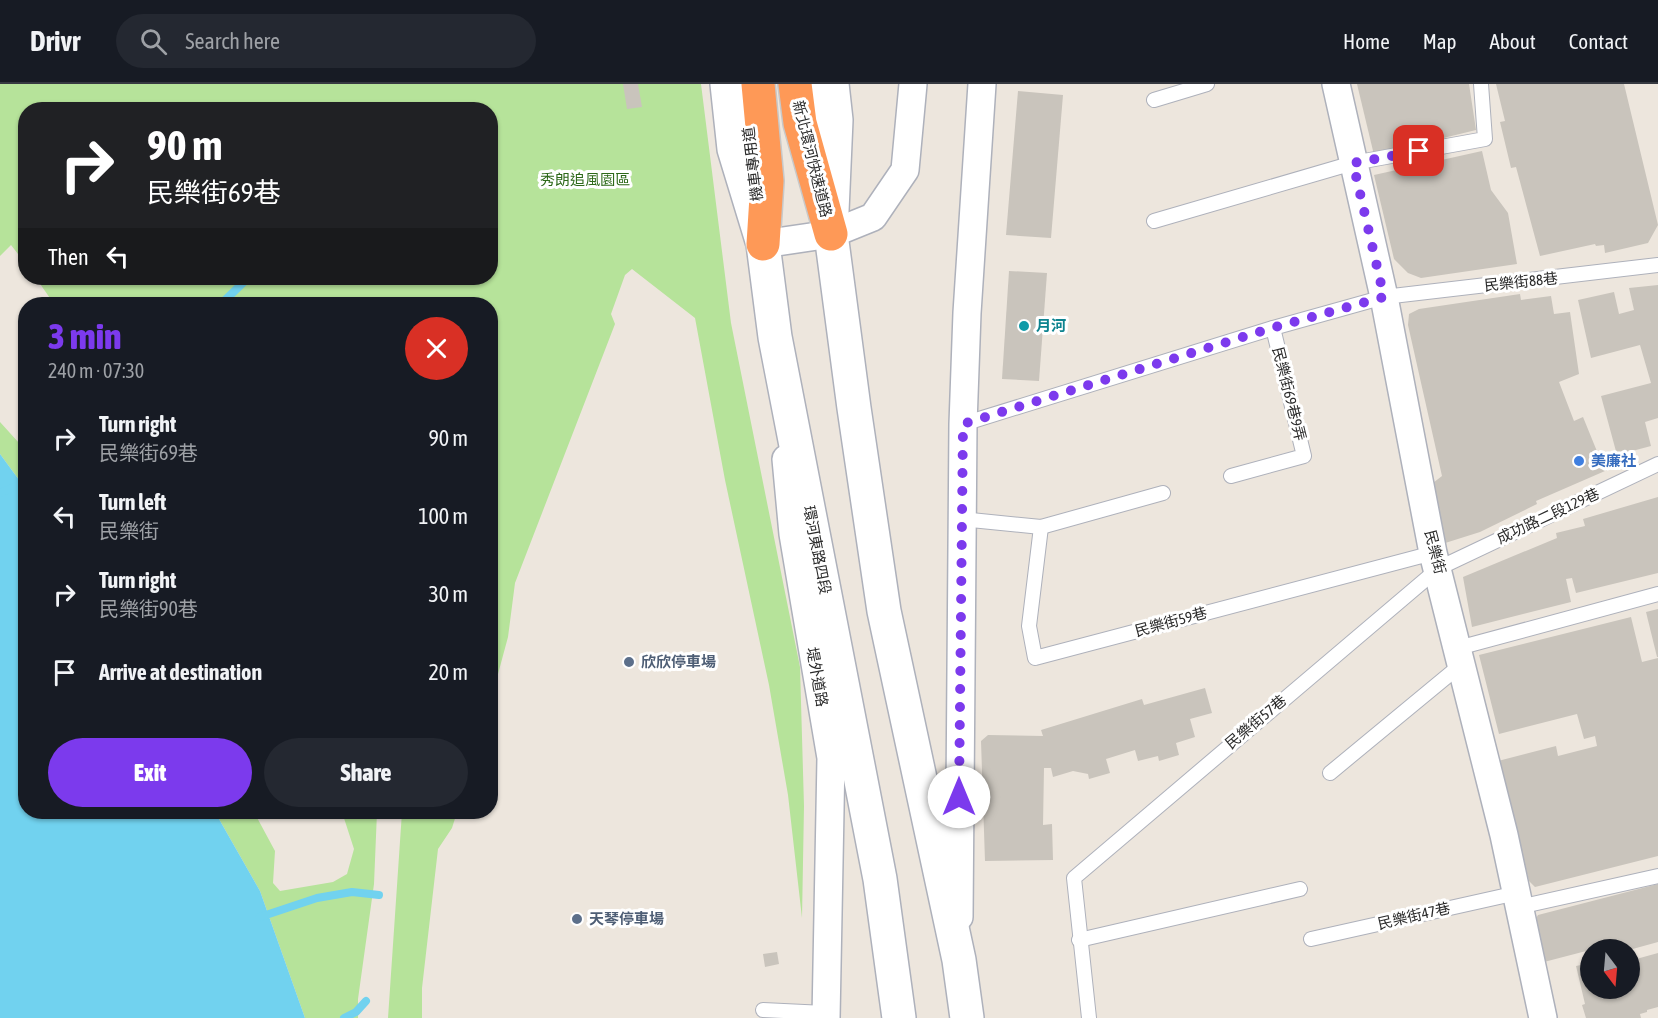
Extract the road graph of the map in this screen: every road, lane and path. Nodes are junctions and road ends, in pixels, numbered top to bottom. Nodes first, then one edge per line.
1 (727, 84) edge
2 (744, 84) edge
3 (758, 84) edge
4 (795, 84) edge
5 (815, 84) edge
6 (832, 84) edge
7 (913, 84) edge
8 (982, 84) edge
9 (1208, 84) edge
10 (1336, 84) edge
11 (1481, 84) edge
12 (1154, 100) dead end
13 (1353, 163) junction
14 (1154, 221) dead end
15 (831, 234) junction
16 (763, 244) junction
17 (1658, 265) edge
18 (1384, 297) junction
19 (1272, 328) junction
20 (775, 337) junction
21 (963, 424) junction
22 (1658, 464) edge
23 (1231, 476) dead end
24 (1163, 493) dead end
25 (961, 519) junction
26 (1041, 527) junction
27 (1436, 561) junction
28 (1658, 594) edge
29 (1460, 656) junction
30 (1330, 773) dead end
31 (1658, 876) edge
32 (1300, 889) dead end
33 (1518, 900) junction
34 (1311, 939) dead end
35 (1079, 940) junction
36 (958, 960) junction
37 (763, 1010) dead end
38 (825, 1016) edge
39 (899, 1018) edge
40 (967, 1018) edge
41 (1089, 1018) edge
42 (1543, 1018) edge

1 - 16 street, 環河東路四段
2 - 16 street, 機車專用道
3 - 16 highway
4 - 15 highway, 新北環河快速道路
5 - 15 street
6 - 15 street
7 - 15 street
8 - 21 street
9 - 12 lane
10 - 13 street, 民樂街
11 - 13 lane
13 - 14 lane
13 - 18 street, 民樂街
15 - 16 street
15 - 36 street
16 - 20 street, 環河東路四段
17 - 18 lane, 民樂街88巷
18 - 19 lane, 民樂街88巷
18 - 27 street, 民樂街
19 - 21 lane, 民樂街88巷
19 - 23 lane, 民樂街69巷9弄
20 - 38 street, 堤外道路
20 - 39 street, 環河東路四段
21 - 25 street
22 - 27 lane, 成功路二段129巷
24 - 26 lane
25 - 26 lane
25 - 36 street
26 - 27 lane, 民樂街59巷
27 - 29 street, 民樂街
27 - 35 lane, 民樂街57巷
28 - 29 lane
29 - 30 lane
29 - 33 street, 民樂街
31 - 33 lane, 民樂街47巷
32 - 35 lane
33 - 34 lane, 民樂街47巷
33 - 42 street, 民樂街
35 - 41 lane
36 - 40 street
37 - 38 lane

